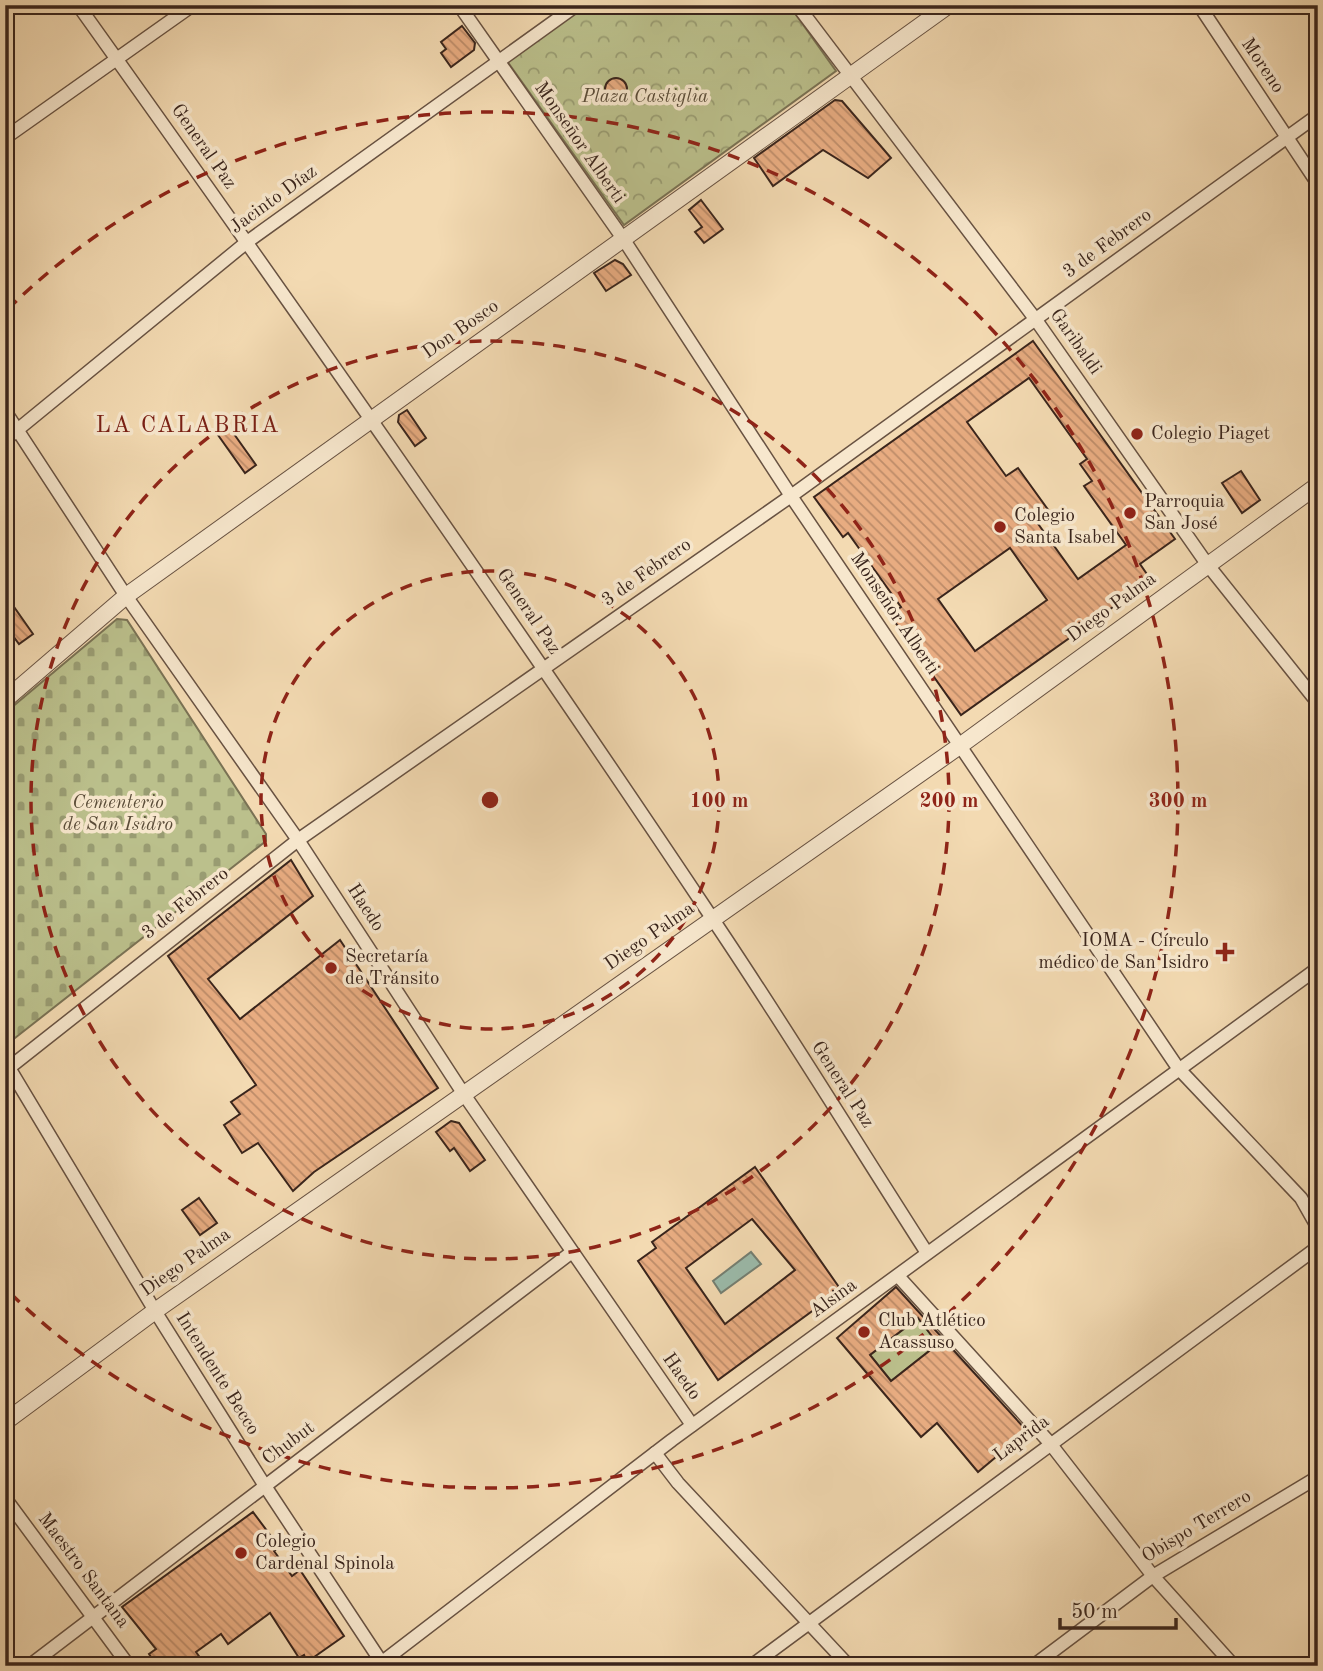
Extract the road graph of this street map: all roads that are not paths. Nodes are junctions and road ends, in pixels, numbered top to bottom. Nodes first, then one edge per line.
1 (78, 5) edge
2 (193, 5) edge
3 (459, 5) edge
4 (577, 5) edge
5 (797, 5) edge
6 (949, 5) edge
7 (1199, 5) edge
8 (116, 58) junction
9 (497, 61) junction
10 (850, 78) junction
11 (1318, 116) edge
12 (5, 138) edge
13 (1287, 138) junction
14 (1318, 184) edge
15 (624, 240) junction
16 (247, 242) junction
17 (1036, 320) junction
18 (5, 411) edge
19 (372, 418) junction
20 (18, 430) junction
21 (5, 440) edge
22 (1318, 485) edge
23 (791, 496) junction
24 (1207, 564) junction
25 (126, 596) junction
26 (543, 668) junction
27 (5, 700) edge
28 (1318, 703) edge
29 (961, 745) junction
30 (298, 840) junction
31 (713, 918) junction
32 (1318, 968) edge
33 (7, 1066) edge
34 (1178, 1068) junction
35 (463, 1093) junction
36 (1318, 1228) edge
37 (1318, 1247) edge
38 (572, 1252) junction
39 (927, 1253) junction
40 (898, 1276) junction
41 (155, 1311) junction
42 (5, 1422) edge
43 (692, 1425) junction
44 (1049, 1442) junction
45 (654, 1453) junction
46 (1318, 1477) edge
47 (265, 1486) junction
48 (5, 1499) edge
49 (1153, 1576) junction
50 (94, 1617) junction
51 (809, 1622) junction
52 (381, 1665) edge
53 (29, 1666) edge
54 (129, 1666) edge
55 (751, 1666) edge
56 (849, 1666) edge
57 (1033, 1666) edge
58 (1234, 1666) edge

1 - 8 street, General Paz
2 - 8 street
3 - 9 street, Monseñor Alberti
4 - 9 street, Jacinto Díaz
5 - 10 street, Garibaldi
6 - 10 street, Don Bosco
7 - 13 street, Moreno
8 - 12 street
8 - 16 street, General Paz
9 - 15 street, Monseñor Alberti
9 - 16 street, Jacinto Díaz
10 - 15 street, Don Bosco
10 - 17 street, Garibaldi
11 - 13 street, 3 de Febrero
13 - 14 street, Moreno
13 - 17 street, 3 de Febrero
15 - 19 street, Don Bosco
15 - 23 street, Monseñor Alberti
16 - 19 street, General Paz
16 - 20 street, Jacinto Díaz
17 - 23 street, 3 de Febrero
17 - 24 street, Garibaldi
18 - 20 street, Haedo
19 - 25 street, Don Bosco
19 - 26 street, General Paz
20 - 21 street, Jacinto Díaz
20 - 25 street, Haedo
22 - 24 street, Diego Palma
23 - 26 street, 3 de Febrero
23 - 29 street, Monseñor Alberti
24 - 28 street, Garibaldi
24 - 29 street, Diego Palma
25 - 27 street, Don Bosco
25 - 30 street, Haedo
26 - 30 street, 3 de Febrero
26 - 31 street, General Paz
29 - 31 street, Diego Palma
29 - 34 street, Monseñor Alberti
30 - 33 street, 3 de Febrero
30 - 35 street, Haedo
31 - 35 street, Diego Palma
31 - 39 street, General Paz
32 - 34 street, Alsina
33 - 41 street, Intendente Becco
34 - 36 street, Monseñor Alberti
34 - 39 street, Alsina
35 - 38 street, Haedo
35 - 41 street, Diego Palma
37 - 44 street, Laprida
38 - 43 street, Haedo
38 - 47 street, Chubut
39 - 40 street, Alsina
40 - 43 street, Alsina
40 - 44 street
41 - 42 street, Diego Palma
41 - 47 street, Intendente Becco
43 - 45 street, Alsina
44 - 49 street
44 - 51 street, Laprida
45 - 51 street
45 - 52 street, Alsina
46 - 49 street, Obispo Terrero
47 - 50 street, Chubut
47 - 52 street, Intendente Becco
48 - 50 street, Maestro Santana
49 - 57 street, Obispo Terrero
49 - 58 street
50 - 53 street, Chubut
50 - 54 street, Maestro Santana
51 - 55 street, Laprida
51 - 56 street

